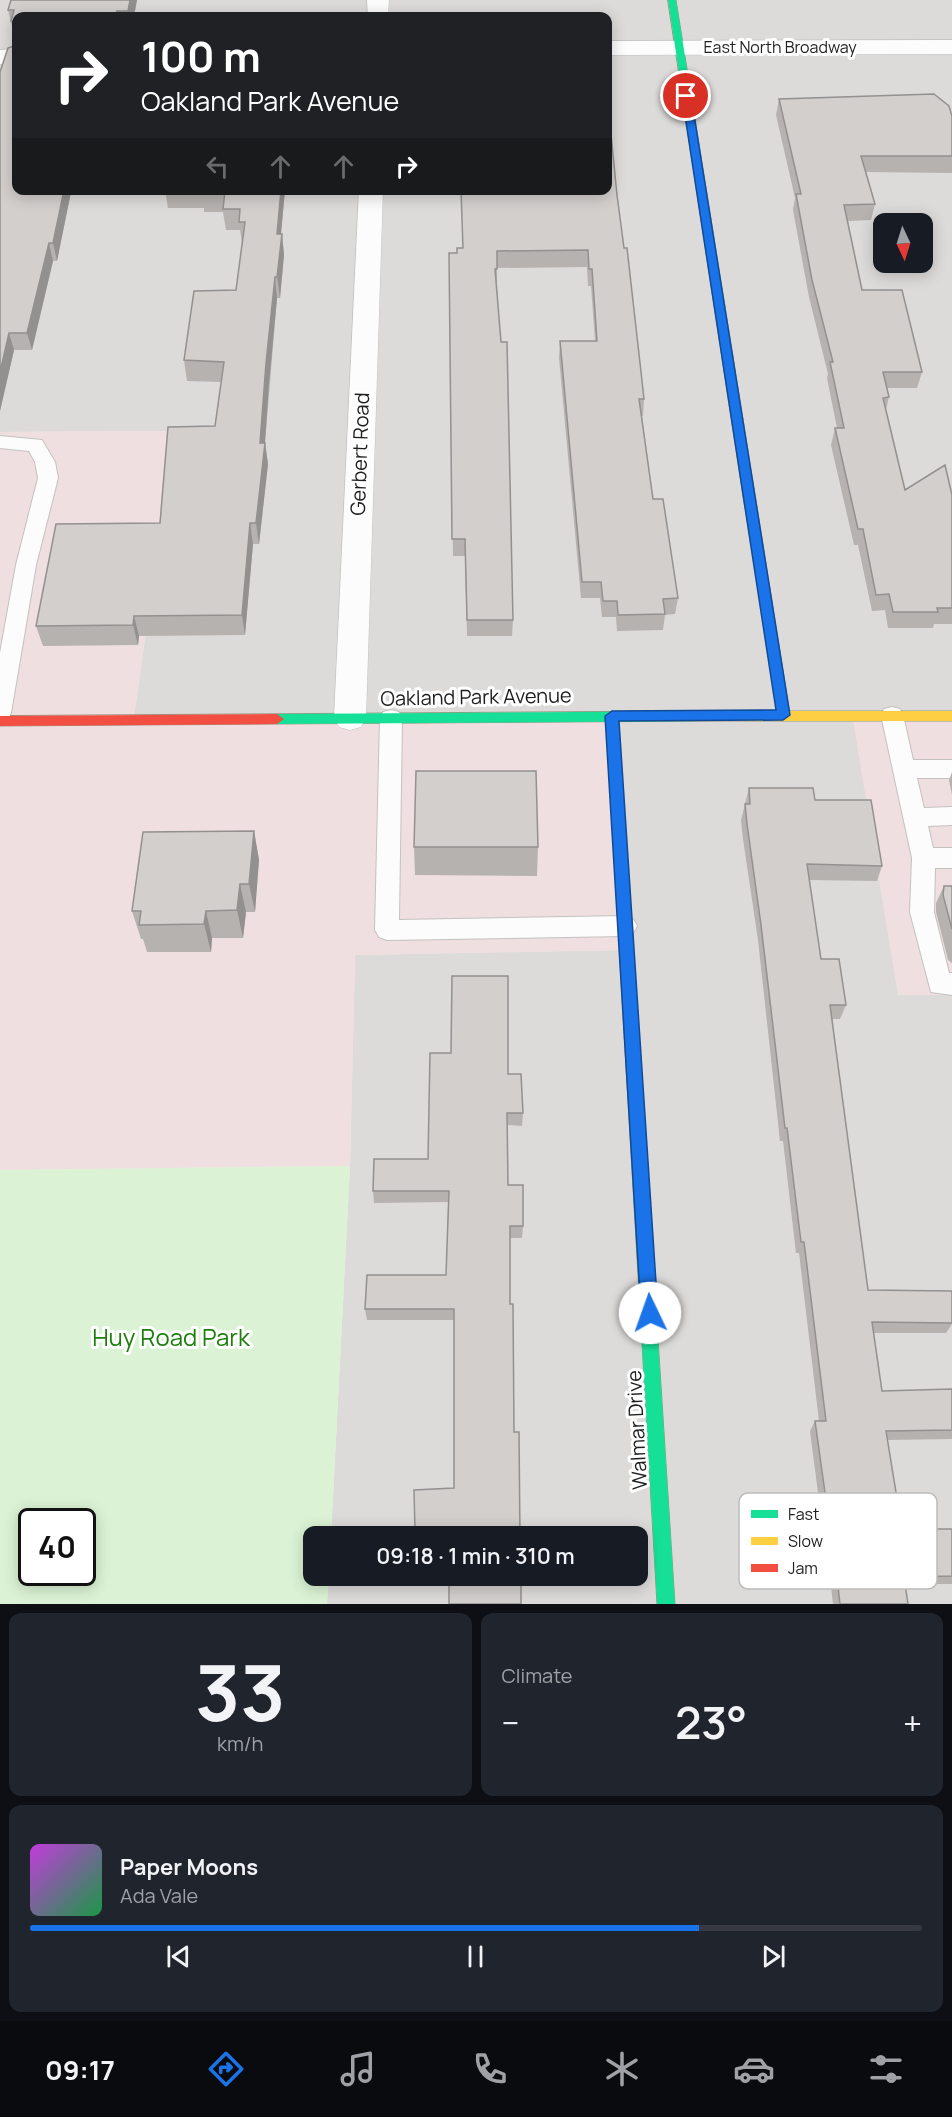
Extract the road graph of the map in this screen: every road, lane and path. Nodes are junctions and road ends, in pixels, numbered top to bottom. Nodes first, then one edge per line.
1 (672, 0) edge
2 (952, 47) edge
3 (612, 48) edge
4 (678, 48) junction
5 (371, 195) edge
6 (0, 442) edge
7 (0, 713) edge
8 (783, 715) junction
9 (892, 715) junction
10 (612, 716) junction
11 (952, 716) edge
12 (350, 718) junction
13 (391, 718) junction
14 (0, 722) edge
15 (904, 769) junction
16 (952, 769) edge
17 (952, 816) edge
18 (915, 817) junction
19 (924, 858) junction
20 (952, 858) edge
21 (625, 926) junction
22 (952, 984) edge
23 (666, 1604) edge

1 - 4 street
2 - 4 street, East North Broadway
3 - 4 street, East North Broadway
4 - 8 street
5 - 12 street, Gerbert Road
6 - 7 lane
8 - 9 street, Oakland Park Avenue
8 - 10 street, Oakland Park Avenue
9 - 11 street, Oakland Park Avenue
9 - 15 lane
10 - 13 street, Oakland Park Avenue
10 - 21 street, Walmar Drive
12 - 13 street, Oakland Park Avenue
12 - 14 street, Oakland Park Avenue
13 - 21 lane
15 - 16 lane
15 - 18 lane
17 - 18 lane
18 - 19 lane
19 - 20 lane
19 - 22 lane
21 - 23 street, Walmar Drive

